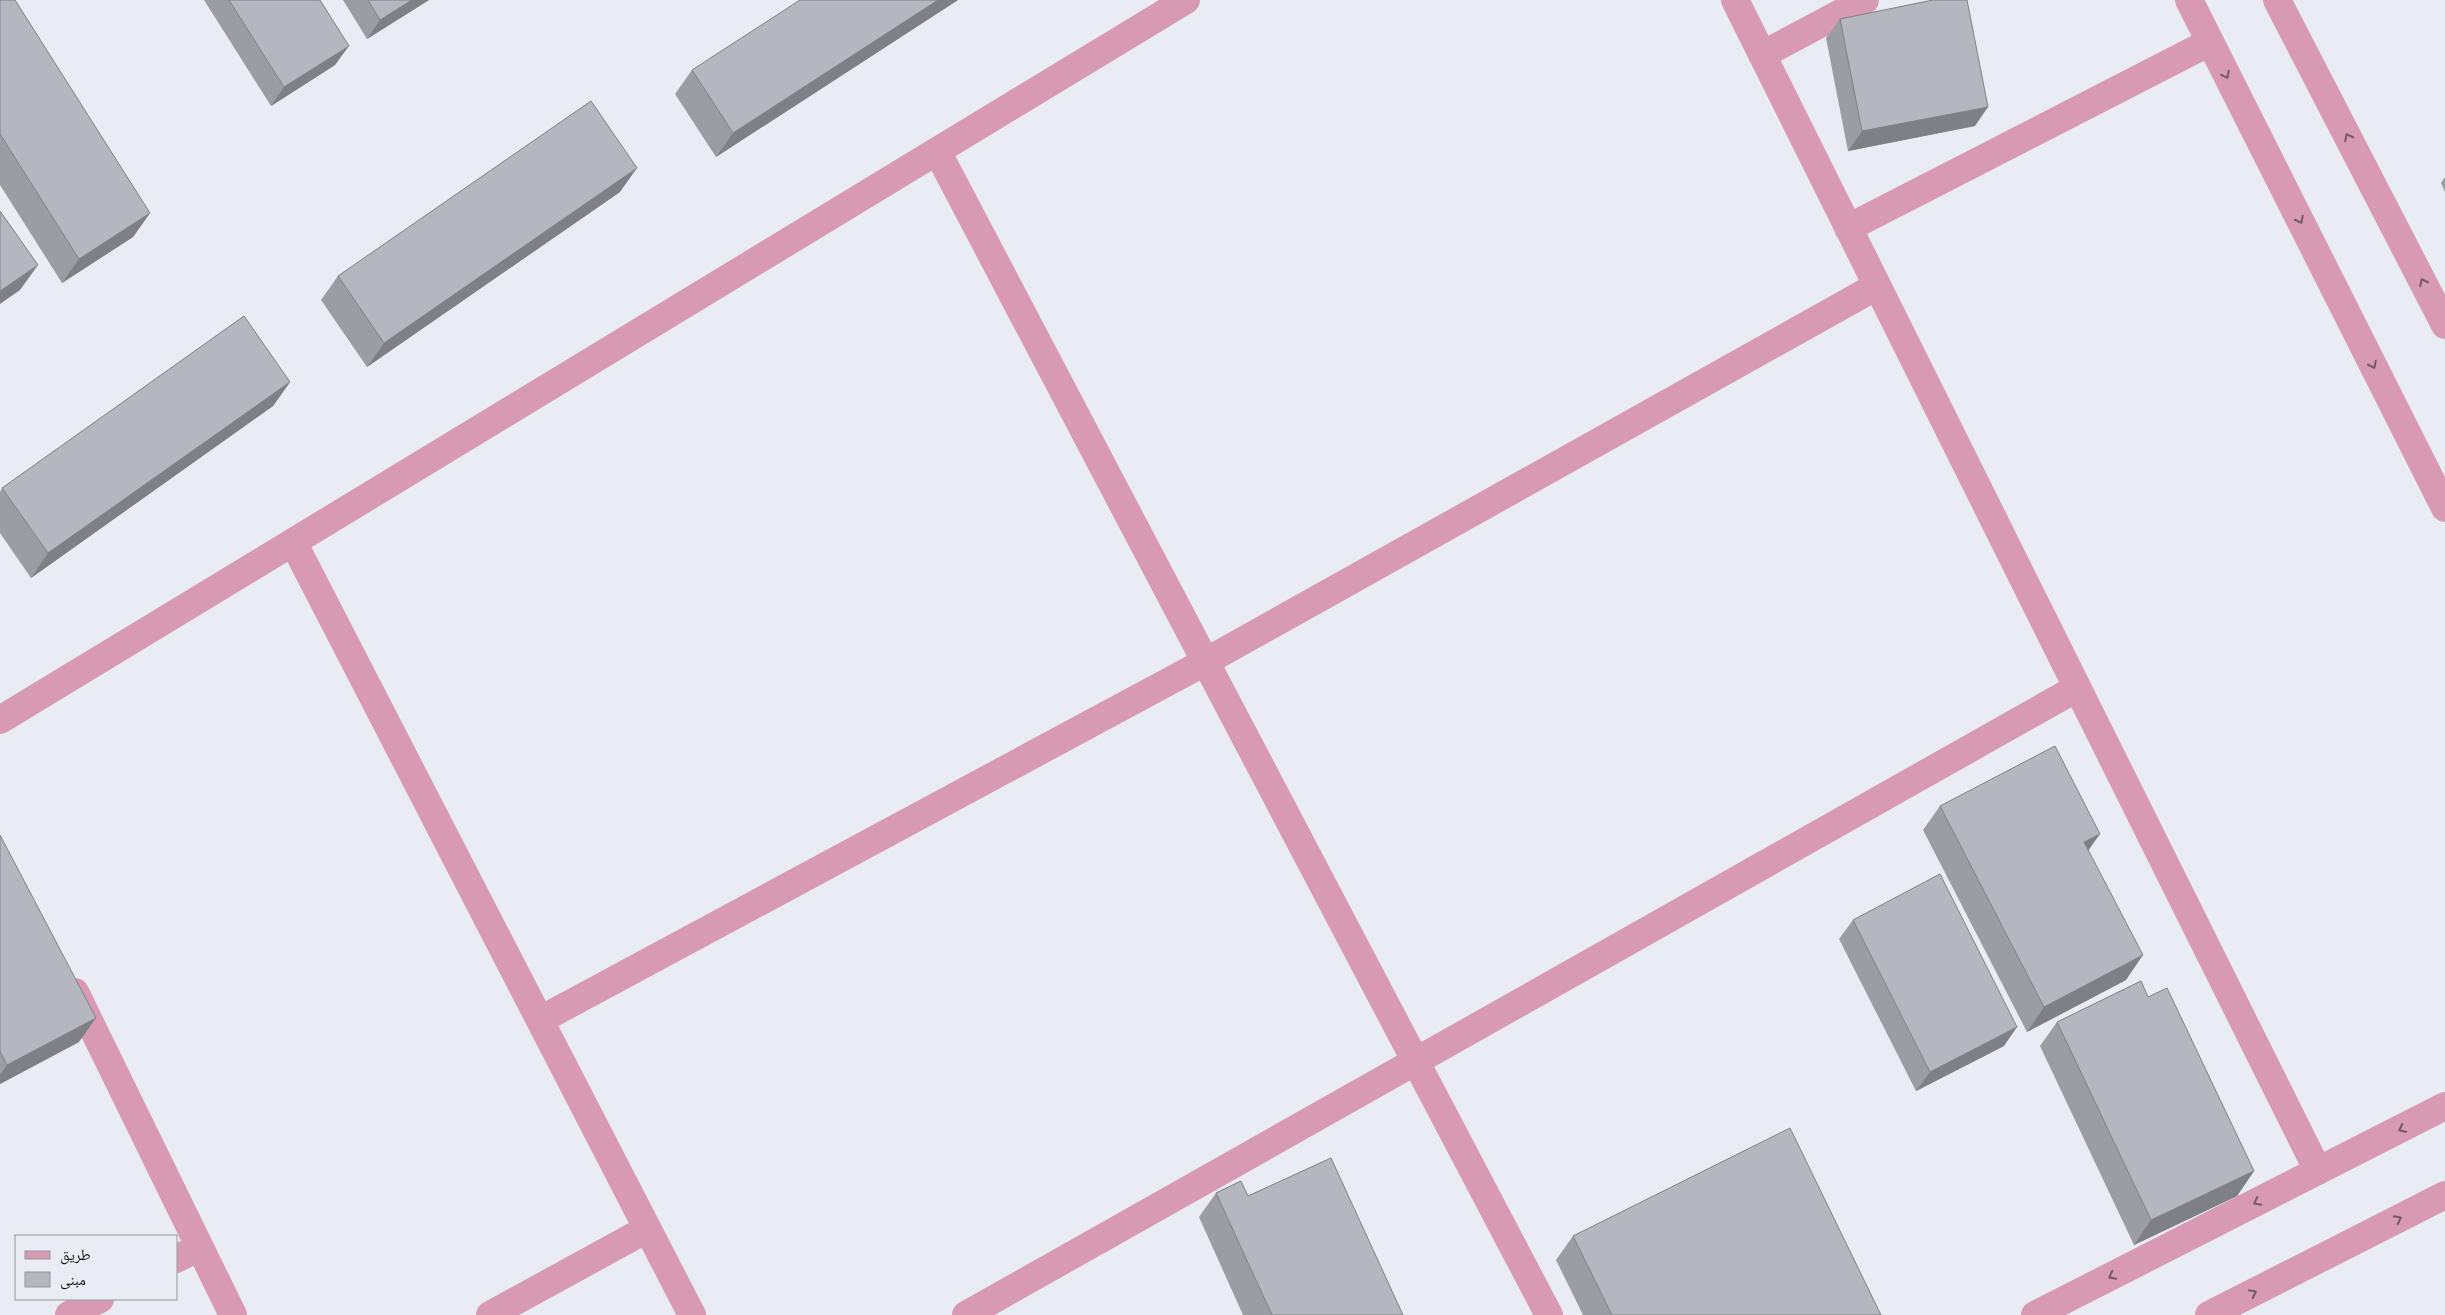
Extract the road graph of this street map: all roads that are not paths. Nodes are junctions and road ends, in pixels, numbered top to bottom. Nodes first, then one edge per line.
1 (1186, 0) edge
2 (1735, 0) edge
3 (1865, 0) edge
4 (2189, 0) edge
5 (2277, 0) edge
6 (2210, 42) junction
7 (1762, 55) junction
8 (937, 151) junction
9 (1848, 228) junction
10 (1877, 286) junction
11 (2445, 325) edge
12 (2445, 508) edge
13 (293, 542) junction
14 (1206, 662) junction
15 (2077, 688) junction
16 (0, 720) edge
17 (65, 971) edge
18 (540, 1020) junction
19 (1415, 1061) junction
20 (2445, 1106) edge
21 (2318, 1171) junction
22 (2445, 1195) edge
23 (647, 1229) junction
24 (188, 1253) edge
25 (98, 1300) edge
26 (69, 1315) edge
27 (233, 1315) edge
28 (490, 1315) edge
29 (692, 1315) edge
30 (966, 1315) edge
31 (1549, 1315) edge
32 (2035, 1315) edge
33 (2210, 1315) edge

1 - 8 street
2 - 7 street
3 - 7 street
4 - 6 street
11 -> 5 street
6 - 9 street
6 -> 12 street
7 - 9 street
8 - 13 street
8 - 14 street
9 - 10 street
10 - 14 street
10 - 15 street
13 - 16 street
13 - 18 street
14 - 18 street
14 - 19 street
15 - 19 street
15 - 21 street
17 - 24 street
18 - 23 street
19 - 30 street
19 - 31 street
20 -> 21 street
21 -> 32 street
33 -> 22 street
23 - 28 street
23 - 29 street
24 - 27 street
25 - 26 street

